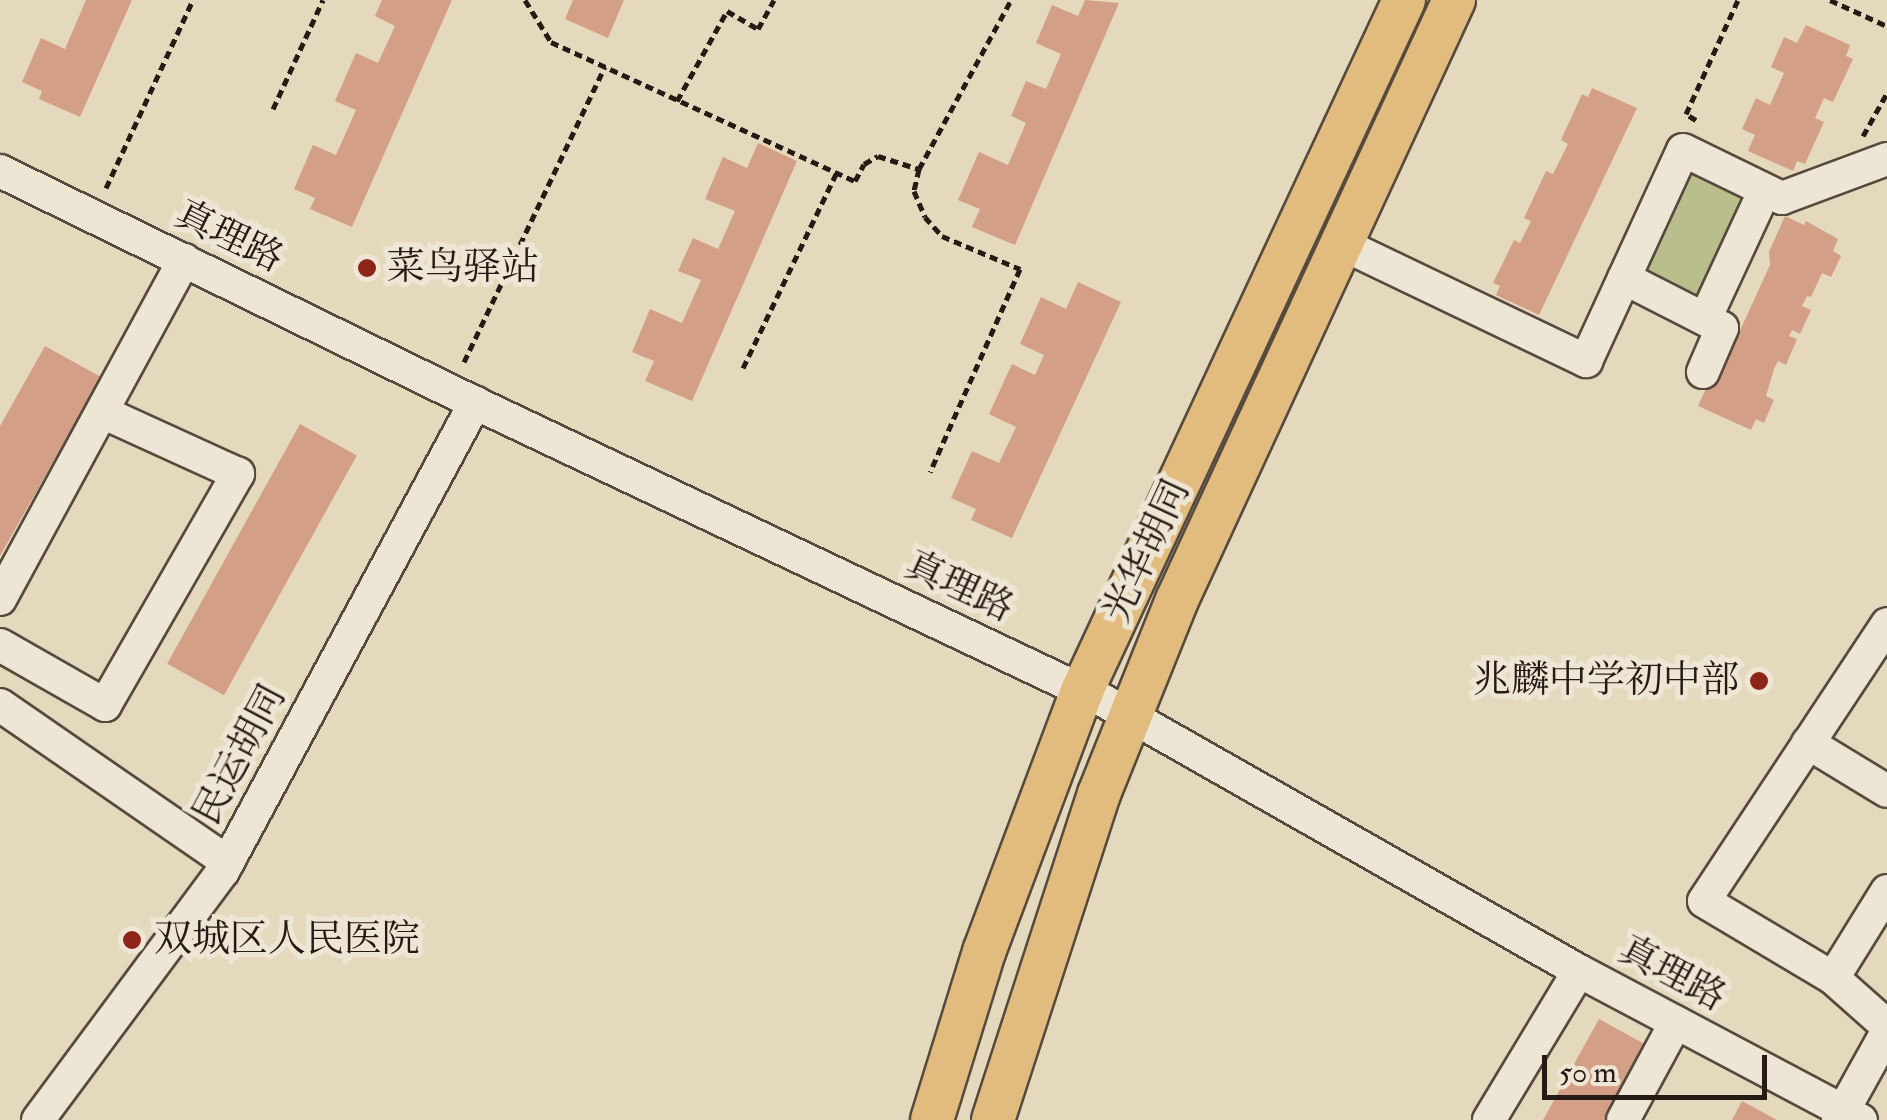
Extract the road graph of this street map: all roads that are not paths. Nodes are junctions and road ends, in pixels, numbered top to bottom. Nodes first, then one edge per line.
1 (1404, 0) edge
2 (1454, 0) edge
3 (1887, 159) edge
4 (0, 171) edge
5 (1766, 190) junction
6 (1342, 244) junction
7 (184, 260) junction
8 (1624, 278) junction
9 (1705, 320) junction
10 (1703, 372) dead end
11 (462, 397) junction
12 (104, 412) junction
13 (0, 599) edge
14 (1887, 624) edge
15 (0, 645) edge
16 (1082, 690) junction
17 (0, 705) edge
18 (1132, 717) junction
19 (1808, 743) junction
20 (1887, 791) edge
21 (228, 862) junction
22 (1887, 891) edge
23 (1579, 970) junction
24 (1833, 978) junction
25 (1676, 1022) junction
26 (1887, 1029) edge
27 (1847, 1117) edge
28 (1626, 1119) edge
29 (38, 1120) edge
30 (932, 1120) edge
31 (993, 1120) edge
32 (1489, 1120) edge

1 - 16 main road, 光华胡同
2 - 6 main road, 光华胡同
3 - 5 street
4 - 7 street, 真理路
5 - 8 street
5 - 9 street
6 - 8 street
6 - 18 main road, 光华胡同
7 - 11 street, 真理路
7 - 12 street
8 - 9 street
9 - 10 street
11 - 16 street, 真理路
11 - 21 street, 民运胡同
12 - 13 street
12 - 15 street
14 - 19 street
16 - 18 street, 真理路
16 - 30 main road, 光华胡同
17 - 21 street
18 - 23 street, 真理路
18 - 31 main road, 光华胡同
19 - 20 street
19 - 24 street
21 - 29 street, 民运胡同
22 - 24 street
23 - 25 street, 真理路
23 - 32 street
24 - 26 street
25 - 27 street, 真理路
25 - 28 street
26 - 27 street

